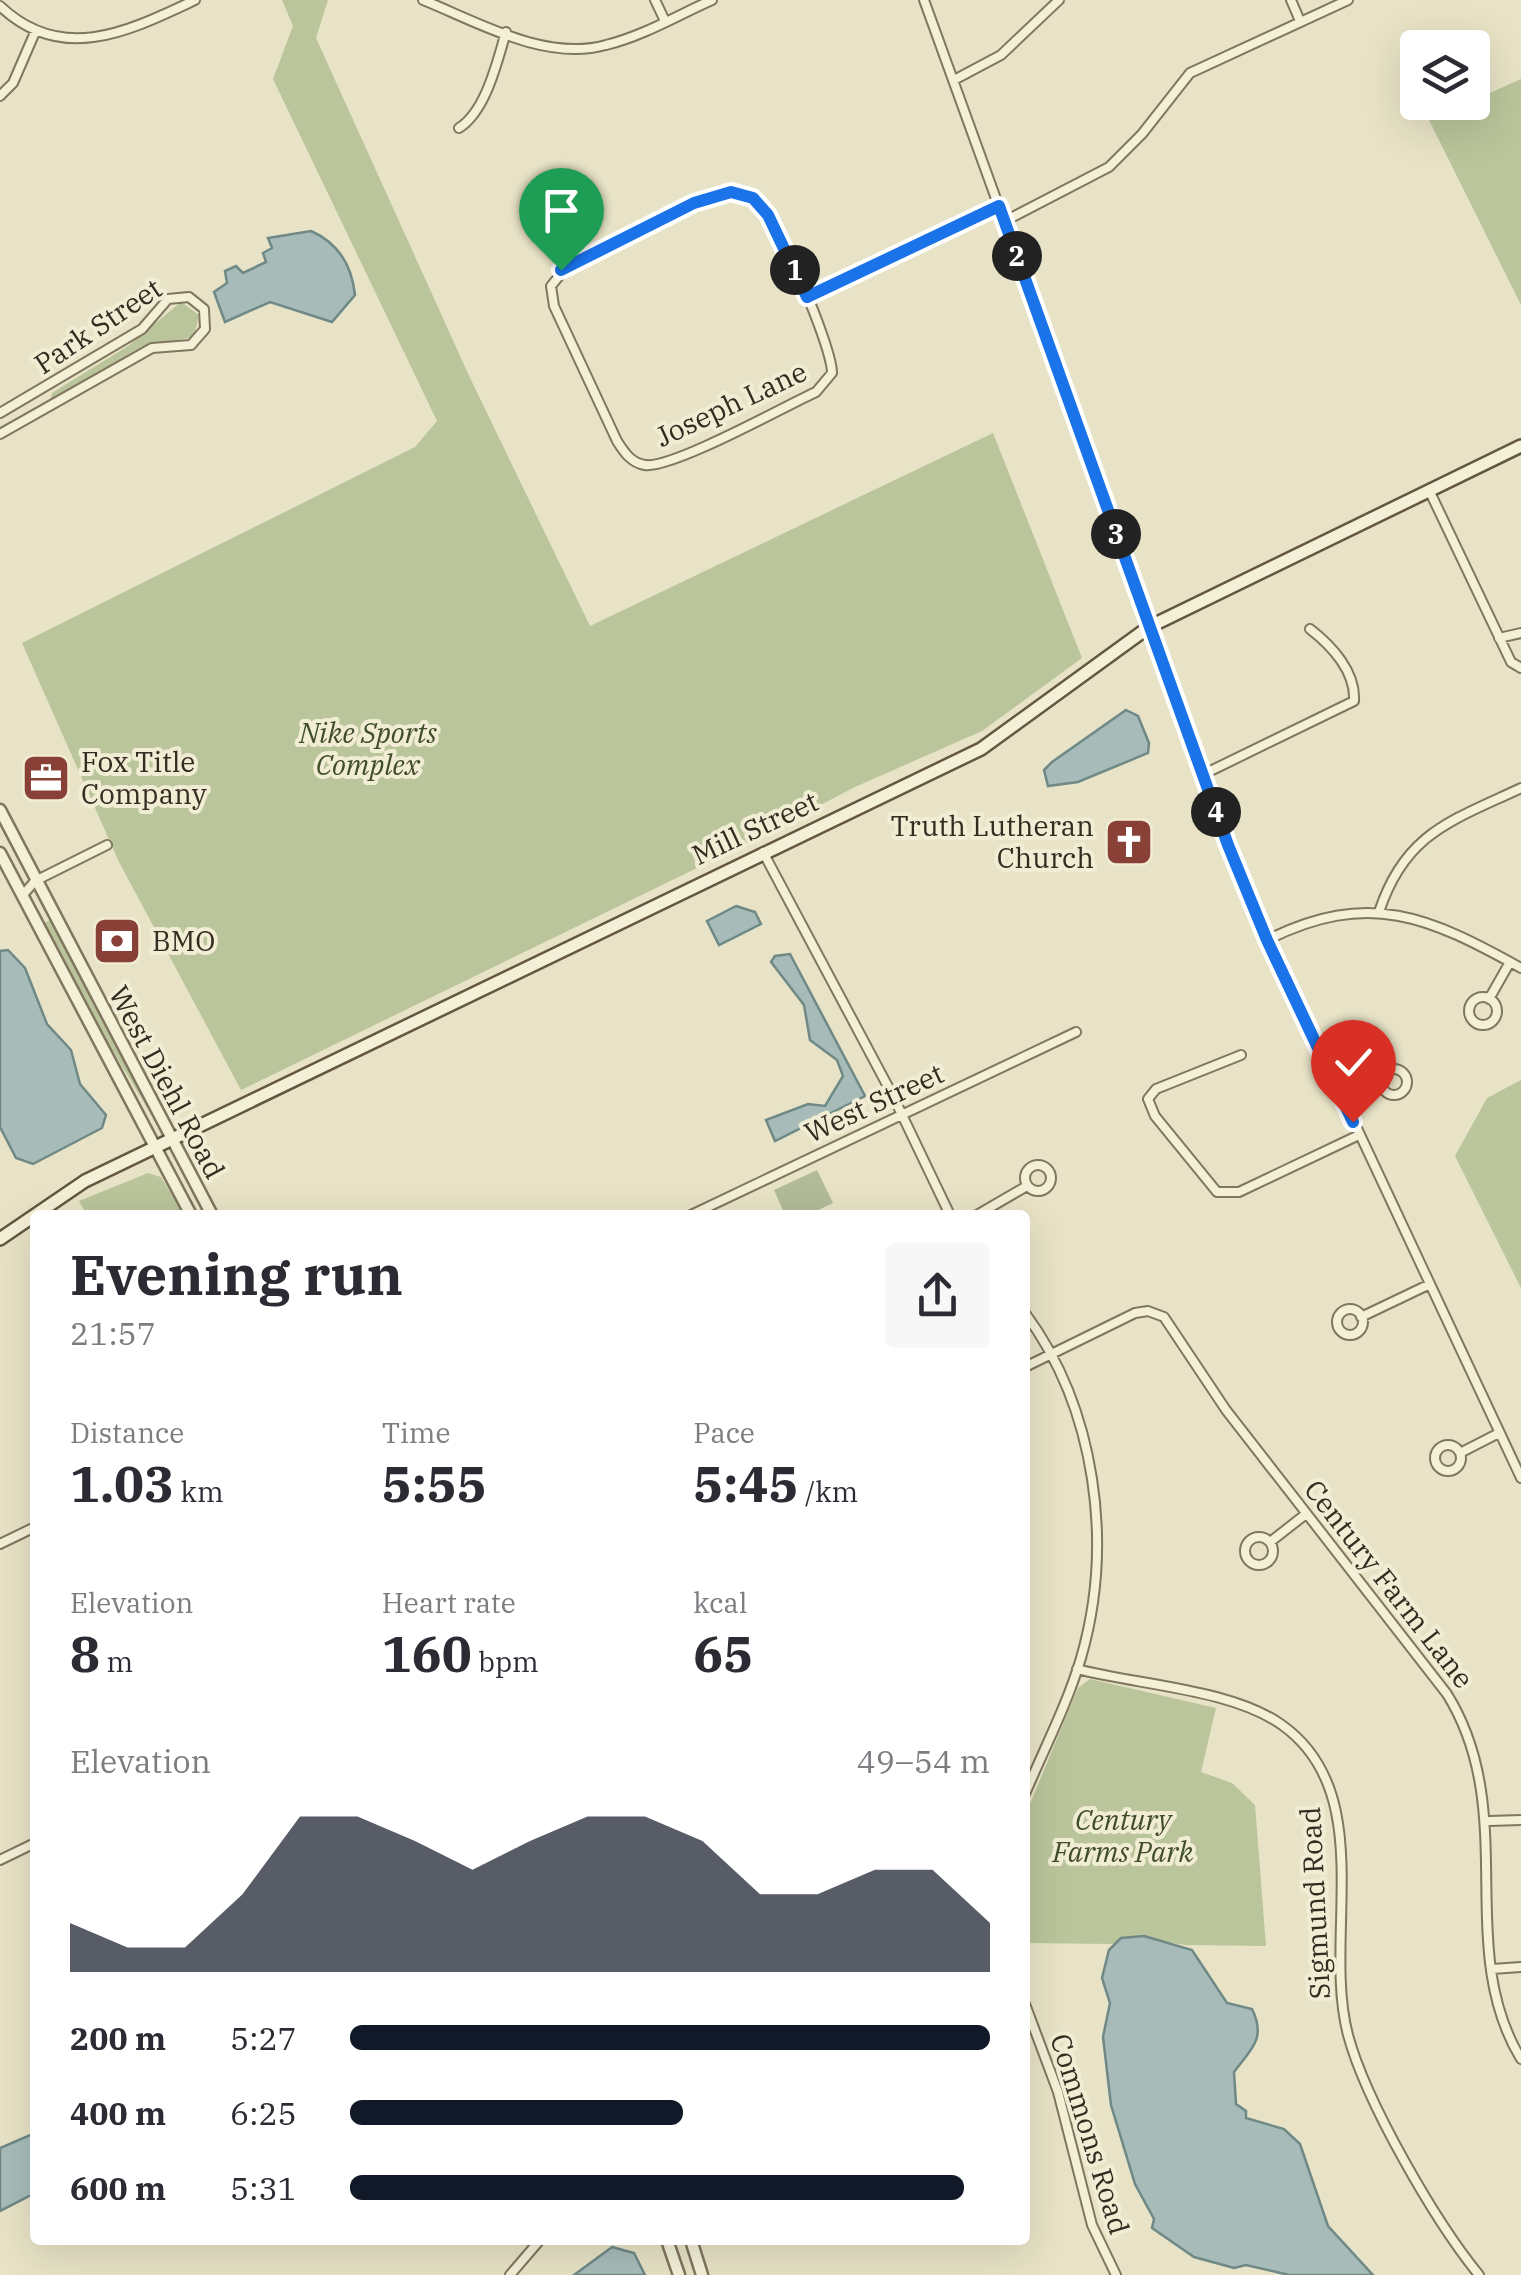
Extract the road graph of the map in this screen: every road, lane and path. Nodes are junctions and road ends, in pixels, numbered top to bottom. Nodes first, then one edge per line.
1 (195, 0) edge
2 (423, 0) edge
3 (655, 0) edge
4 (712, 0) edge
5 (924, 0) edge
6 (1059, 0) edge
7 (1291, 0) edge
8 (1348, 0) edge
9 (0, 6) edge
10 (665, 21) junction
11 (1300, 21) junction
12 (36, 30) junction
13 (506, 32) junction
14 (954, 80) junction
15 (0, 96) edge
16 (459, 128) dead end
17 (999, 206) junction
18 (1005, 221) junction
19 (807, 297) junction
20 (0, 413) edge
21 (0, 434) edge
22 (1521, 446) edge
23 (1429, 490) junction
24 (1149, 627) junction
25 (1310, 629) dead end
26 (1521, 633) edge
27 (1500, 638) junction
28 (1521, 668) edge
29 (1202, 775) junction
30 (1521, 788) edge
31 (0, 810) edge
32 (106, 845) dead end
33 (763, 852) junction
34 (0, 853) edge
35 (36, 880) junction
36 (22, 896) junction
37 (1379, 912) junction
38 (1267, 940) junction
39 (1510, 962) junction
40 (1521, 968) edge
41 (1490, 999) dead end
42 (1076, 1032) dead end
43 (1241, 1056) dead end
44 (1382, 1087) dead end
45 (1345, 1105) junction
46 (902, 1114) junction
47 (1359, 1135) junction
48 (172, 1140) junction
49 (155, 1148) junction
50 (1027, 1186) dead end
51 (40, 1210) edge
52 (188, 1210) edge
53 (209, 1210) edge
54 (711, 1210) edge
55 (948, 1210) edge
56 (986, 1210) edge
57 (30, 1217) edge
58 (0, 1239) edge
59 (1428, 1285) junction
60 (1362, 1317) dead end
61 (1030, 1320) edge
62 (1052, 1354) junction
63 (1030, 1365) edge
64 (1499, 1433) junction
65 (1460, 1452) dead end
66 (1521, 1478) edge
67 (1306, 1514) junction
68 (30, 1529) edge
69 (1270, 1542) dead end
70 (0, 1544) edge
71 (1077, 1670) junction
72 (1030, 1782) edge
73 (1521, 1820) edge
74 (1489, 1821) junction
75 (30, 1845) edge
76 (0, 1860) edge
77 (1521, 1967) edge
78 (1492, 1969) junction
79 (1030, 2017) edge
80 (1521, 2059) edge
81 (536, 2245) edge
82 (670, 2245) edge
83 (693, 2245) edge
84 (510, 2275) edge
85 (679, 2275) edge
86 (702, 2275) edge
87 (1116, 2275) edge
88 (1479, 2275) edge

1 - 12 street
2 - 13 street
3 - 10 street
4 - 10 street
5 - 14 street
6 - 14 street
7 - 11 street
8 - 11 street
9 - 12 street
10 - 13 street
11 - 18 street
12 - 15 street
13 - 16 street
14 - 17 street
17 - 18 street
17 - 19 street
18 - 24 street
19 - 19 street, Joseph Lane
20 - 21 street, Park Street
22 - 23 main road, Mill Street
23 - 24 main road, Mill Street
23 - 27 street
24 - 29 street
24 - 33 main road, Mill Street
25 - 29 street
26 - 27 street
27 - 28 street
29 - 38 street
30 - 37 street
31 - 35 street, West Diehl Road
32 - 35 street
33 - 46 street
33 - 48 main road, Mill Street
34 - 36 street, West Diehl Road
35 - 36 street
35 - 48 street, West Diehl Road
36 - 49 street, West Diehl Road
37 - 38 street
37 - 39 street
38 - 45 street
39 - 40 street
39 - 41 street
42 - 46 street, West Street
43 - 47 street
44 - 45 street
45 - 47 street
46 - 54 street, West Street
46 - 55 street
47 - 59 street
48 - 49 main road, Mill Street
48 - 53 street, West Diehl Road
49 - 51 main road, Mill Street
49 - 52 street, West Diehl Road
50 - 56 street
57 - 58 main road, Mill Street
59 - 60 street
59 - 64 street
61 - 62 street
62 - 63 street, Century Farm Lane
62 - 67 street, Century Farm Lane
62 - 71 street
64 - 65 street
64 - 66 street
67 - 69 street
67 - 74 street, Century Farm Lane
68 - 70 street
71 - 72 street
71 - 88 street, Sigmund Road
73 - 74 street
74 - 78 street, Century Farm Lane
75 - 76 street
77 - 78 street
78 - 80 street, Century Farm Lane
79 - 87 street, Commons Road
81 - 84 street
82 - 85 street
83 - 86 street

